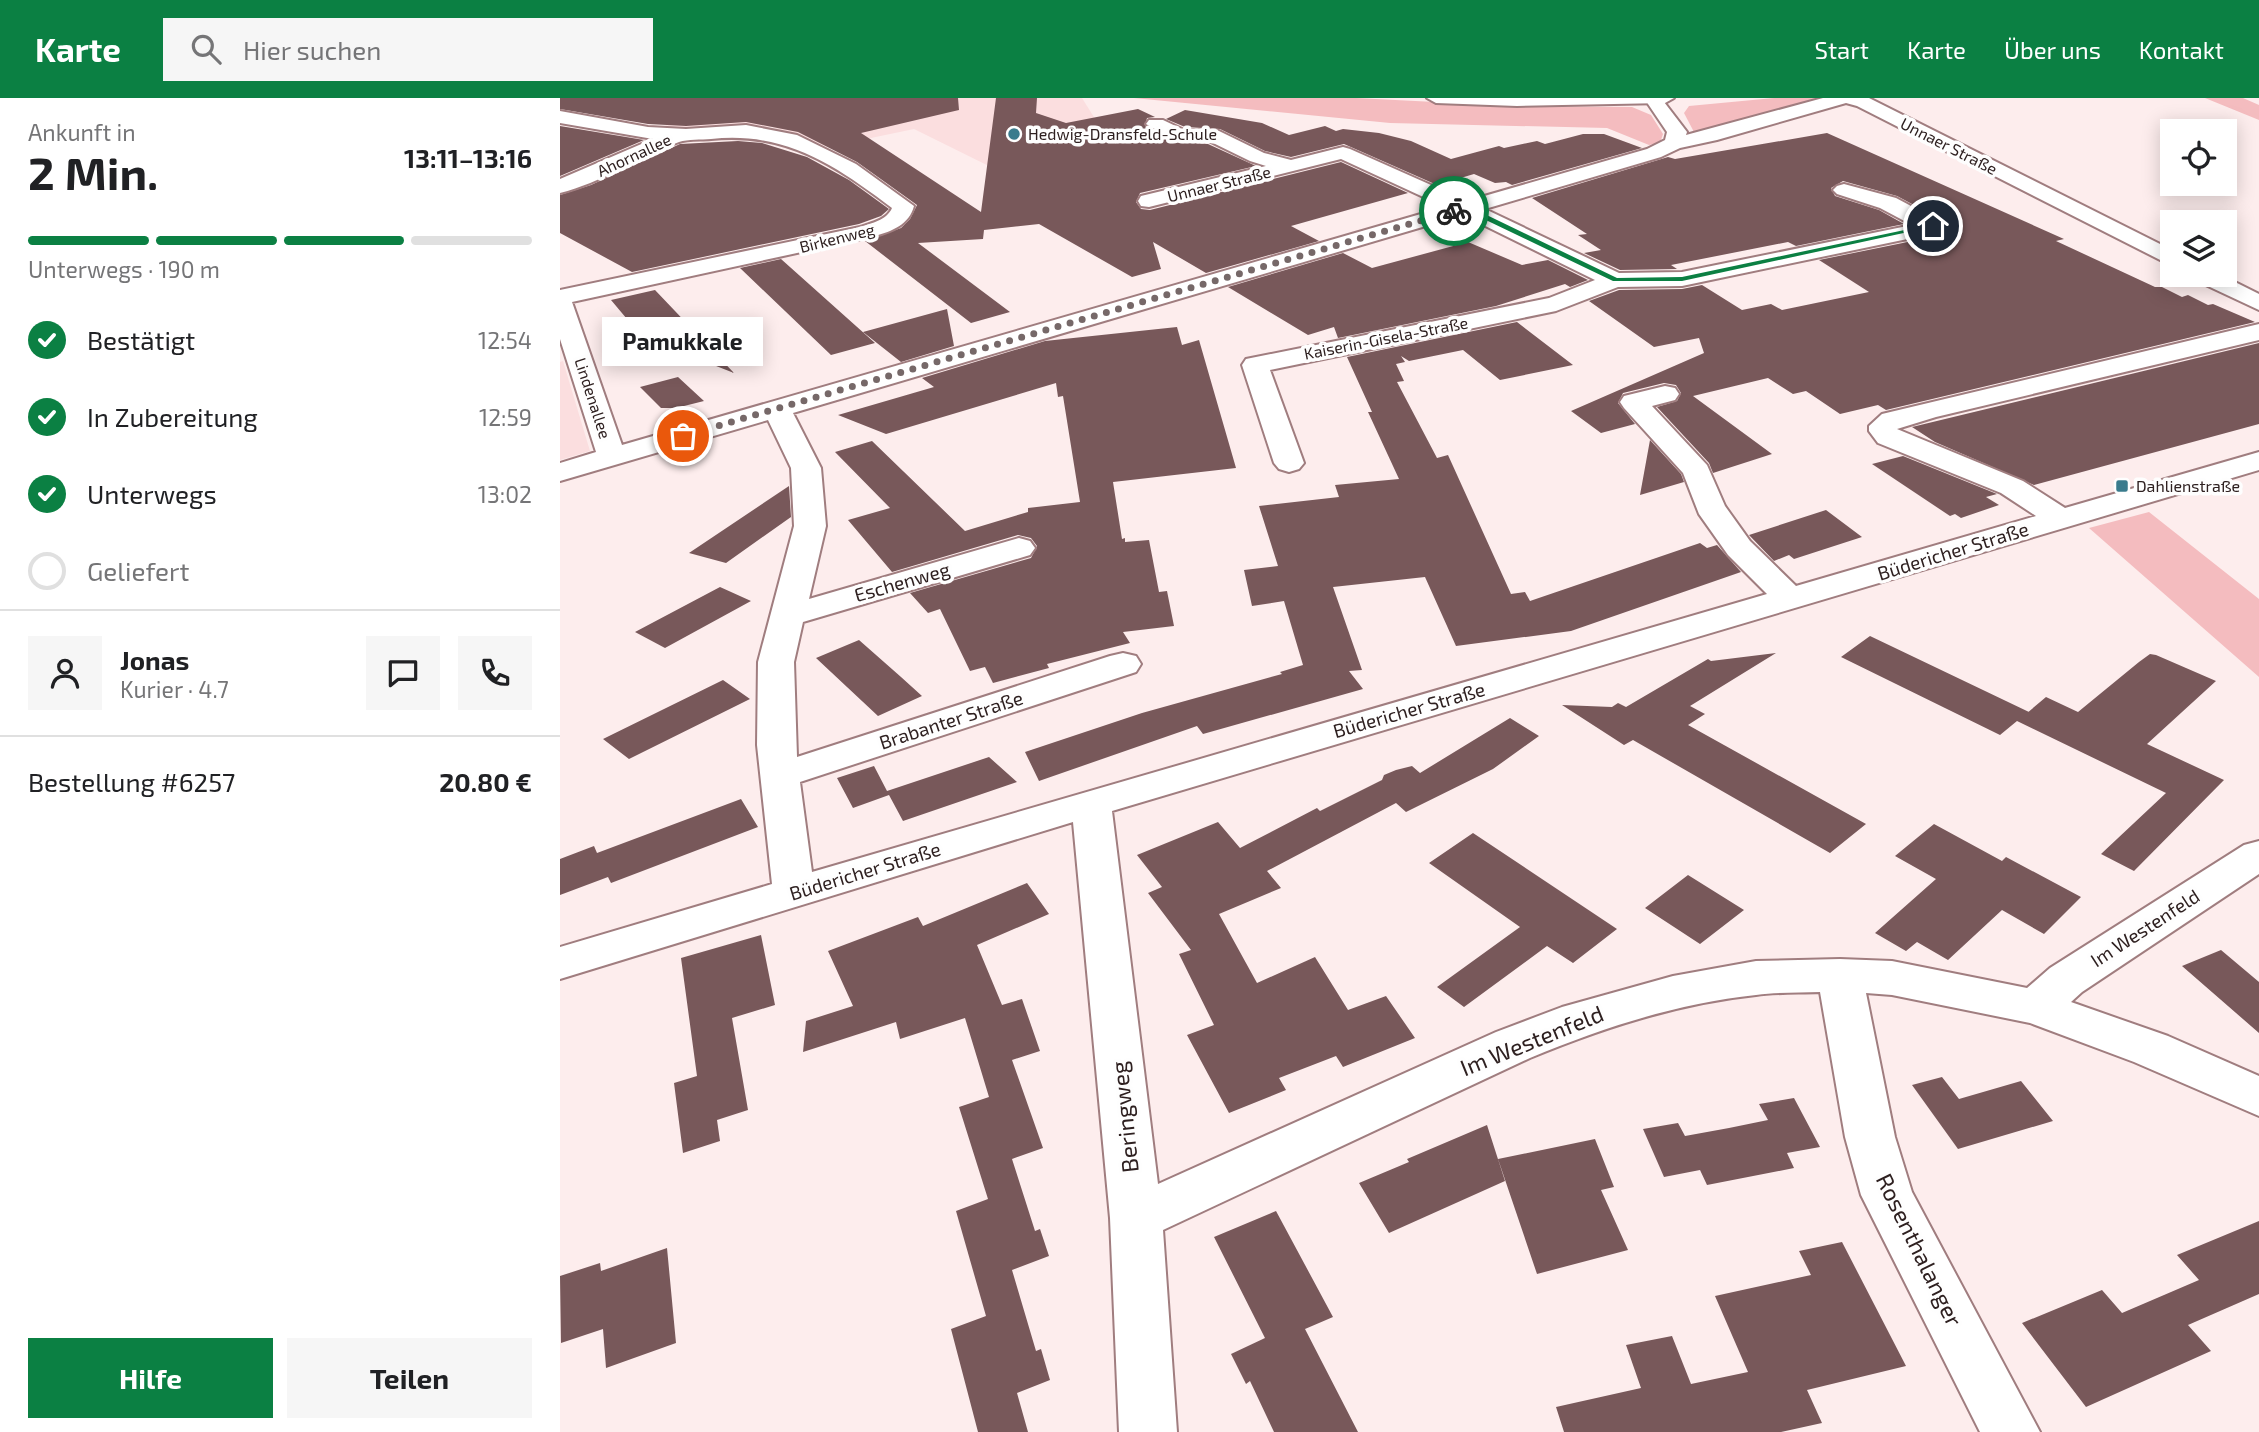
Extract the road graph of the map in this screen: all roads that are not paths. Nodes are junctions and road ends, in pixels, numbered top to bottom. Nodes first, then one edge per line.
1 (1436, 98) edge
2 (1665, 98) edge
3 (1652, 99) edge
4 (560, 117) edge
5 (1156, 124) dead end
6 (677, 136) junction
7 (1674, 142) junction
8 (1290, 166) junction
9 (560, 187) edge
10 (1844, 190) dead end
11 (1149, 201) dead end
12 (1465, 208) junction
13 (2160, 253) edge
14 (1615, 280) junction
15 (2227, 287) edge
16 (560, 299) edge
17 (2259, 303) edge
18 (2259, 332) edge
19 (1665, 394) dead end
20 (777, 409) junction
21 (612, 457) junction
22 (2259, 461) edge
23 (1289, 463) dead end
24 (560, 472) edge
25 (2061, 519) junction
26 (1019, 548) dead end
27 (1790, 599) junction
28 (786, 617) junction
29 (1123, 664) dead end
30 (779, 776) junction
31 (1091, 804) junction
32 (2259, 855) edge
33 (794, 893) junction
34 (560, 963) edge
35 (1840, 975) junction
36 (2036, 1007) junction
37 (2259, 1097) edge
38 (1136, 1218) junction
39 (1148, 1432) edge
40 (2011, 1432) edge

1 - 3 street
2 - 3 street
3 - 7 street
4 - 6 street, Ahornallee
5 - 8 street, Unnaer Straße
6 - 9 street, Ahornallee
6 - 16 street, Birkenweg
7 - 12 street, Unnaer Straße
7 - 13 street, Unnaer Straße
8 - 11 street, Unnaer Straße
8 - 12 street, Unnaer Straße
10 - 14 street, Kaiserin-Gisela-Straße
12 - 14 street, Kaiserin-Gisela-Straße
12 - 20 street, Unnaer Straße
14 - 23 street, Kaiserin-Gisela-Straße
15 - 17 street
16 - 21 street, Lindenallee
18 - 25 street
19 - 27 street
20 - 21 street, Unnaer Straße
20 - 28 street
21 - 24 street, Unnaer Straße
22 - 25 street, Büdericher Straße
25 - 27 street, Büdericher Straße
26 - 28 street, Eschenweg
27 - 31 street, Büdericher Straße
28 - 30 street
29 - 30 street, Brabanter Straße
30 - 33 street
31 - 33 street, Büdericher Straße
31 - 38 street, Beringweg
32 - 36 street, Im Westenfeld
33 - 34 street, Büdericher Straße
35 - 36 street, Im Westenfeld
35 - 38 street, Im Westenfeld
35 - 40 street, Rosenthalanger
36 - 37 street, Im Westenfeld
38 - 39 street, Beringweg

